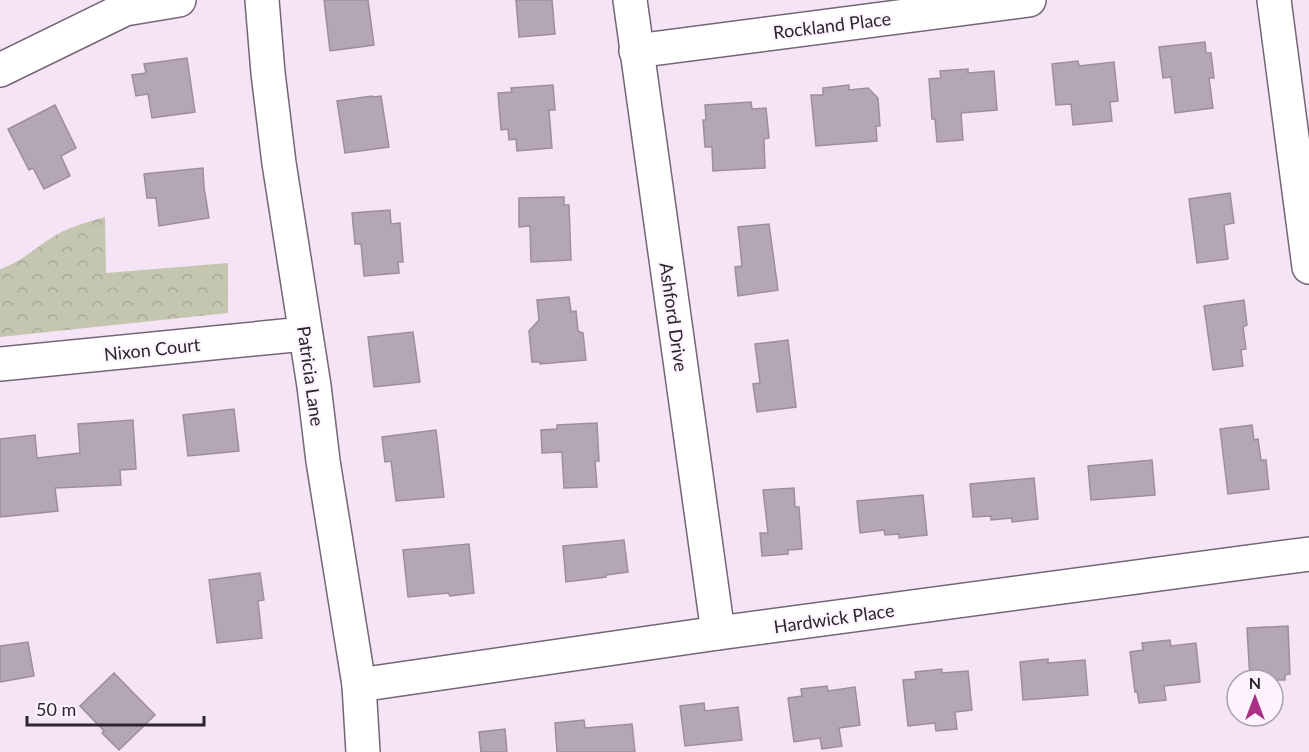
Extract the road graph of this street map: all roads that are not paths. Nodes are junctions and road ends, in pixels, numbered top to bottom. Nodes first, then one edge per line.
1 (179, 0) edge
2 (262, 0) edge
3 (630, 0) edge
4 (1029, 0) edge
5 (1274, 0) edge
6 (636, 51) junction
7 (0, 70) edge
8 (1309, 267) edge
9 (304, 334) junction
10 (0, 364) edge
11 (1309, 554) edge
12 (718, 633) junction
13 (359, 685) junction
14 (363, 752) edge

1 - 7 street
2 - 9 street, Patricia Lane
3 - 6 street, Ashford Drive
4 - 6 street, Rockland Place
5 - 8 street
6 - 12 street, Ashford Drive
9 - 10 street, Nixon Court
9 - 13 street, Patricia Lane
11 - 12 street, Hardwick Place
12 - 13 street, Hardwick Place
13 - 14 street, Patricia Lane

